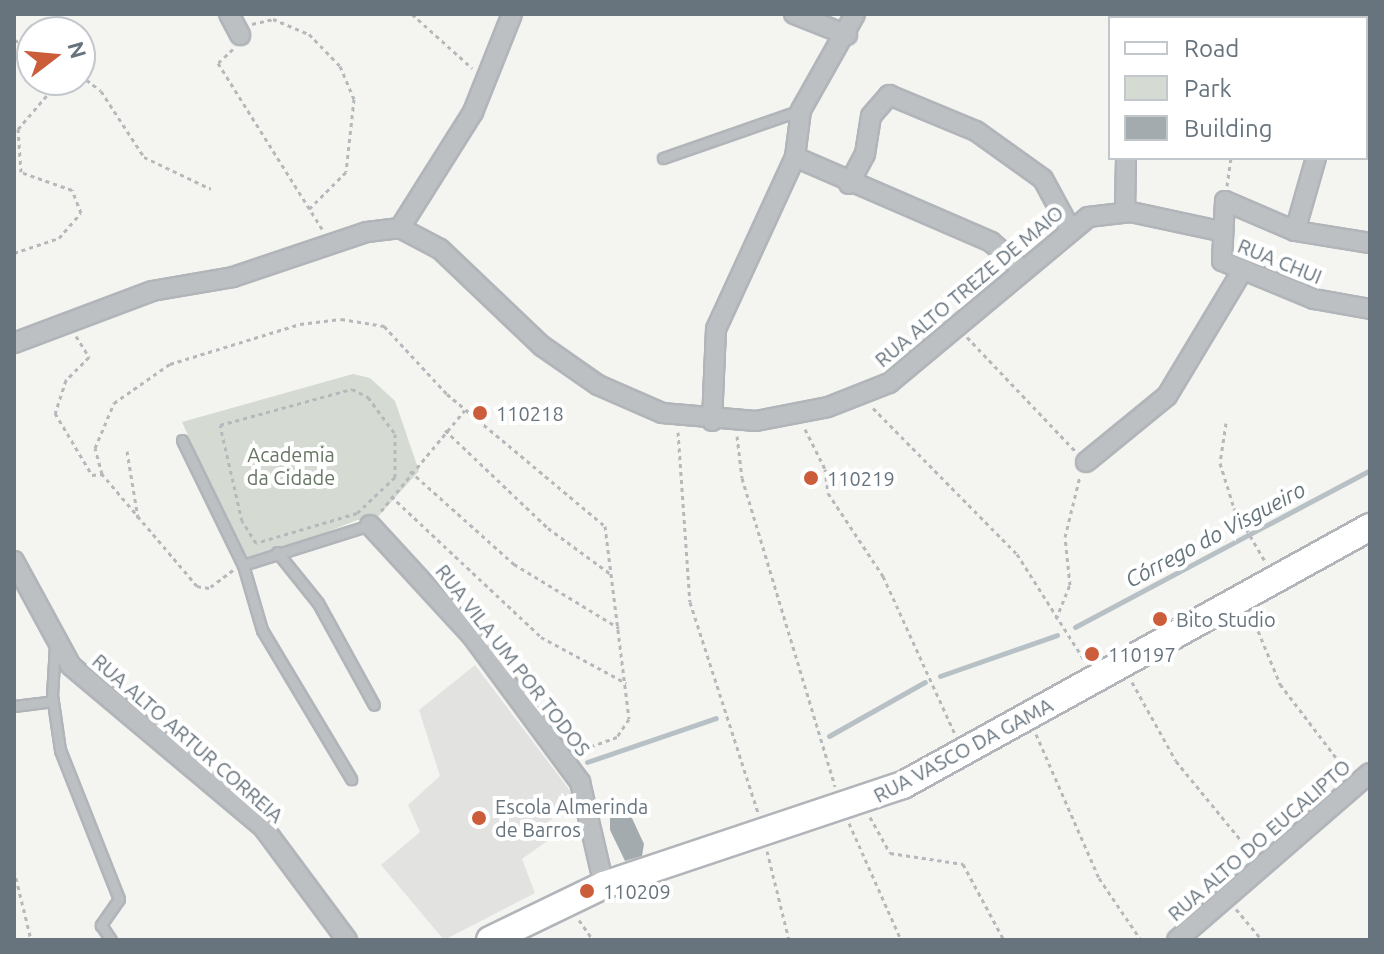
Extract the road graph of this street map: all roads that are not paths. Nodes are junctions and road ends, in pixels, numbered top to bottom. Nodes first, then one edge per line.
1 (512, 14) edge
2 (794, 14) edge
3 (855, 14) edge
4 (847, 35) junction
5 (801, 110) junction
6 (795, 157) junction
7 (663, 158) dead end
8 (1126, 160) edge
9 (1315, 160) edge
10 (849, 184) junction
11 (1125, 211) junction
12 (1222, 215) junction
13 (1069, 227) junction
14 (400, 228) junction
15 (1295, 231) junction
16 (1370, 243) edge
17 (1021, 268) junction
18 (1242, 271) junction
19 (1370, 309) edge
20 (14, 343) edge
21 (712, 421) junction
22 (182, 440) dead end
23 (1086, 462) road end
24 (370, 525) joint
25 (1370, 527) edge
26 (277, 552) junction
27 (14, 561) edge
28 (243, 565) junction
29 (56, 642) junction
30 (52, 701) junction
31 (374, 705) dead end
32 (14, 706) edge
33 (1364, 778) edge
34 (351, 779) dead end
35 (604, 885) junction
36 (111, 940) edge
37 (347, 940) edge
38 (490, 940) edge
39 (1177, 940) edge

1 - 14 street
2 - 4 street
3 - 4 street
4 - 5 street
5 - 6 street
5 - 7 lane
6 - 10 street
6 - 21 street
8 - 11 street
9 - 15 street
10 - 13 street
10 - 17 street
11 - 12 street, RUA ALTO TREZE DE MAIO
11 - 13 street, RUA ALTO TREZE DE MAIO
12 - 15 street, RUA ALTO TREZE DE MAIO
12 - 18 street, RUA CHUI
13 - 17 street, RUA ALTO TREZE DE MAIO
14 - 20 street
14 - 21 street, RUA ALTO TREZE DE MAIO
15 - 16 street, RUA ALTO TREZE DE MAIO
17 - 21 street, RUA ALTO TREZE DE MAIO
18 - 19 street, RUA CHUI
18 - 23 street
22 - 28 lane
24 - 26 lane
24 - 35 street, RUA VILA UM POR TODOS
25 - 35 main road, RUA VASCO DA GAMA
26 - 28 lane
26 - 31 lane
27 - 29 street, RUA ALTO ARTUR CORREIA
28 - 34 lane
29 - 30 lane
29 - 37 street, RUA ALTO ARTUR CORREIA
30 - 32 lane
30 - 36 lane
33 - 39 street, RUA ALTO DO EUCALIPTO
35 - 38 main road, RUA VASCO DA GAMA

